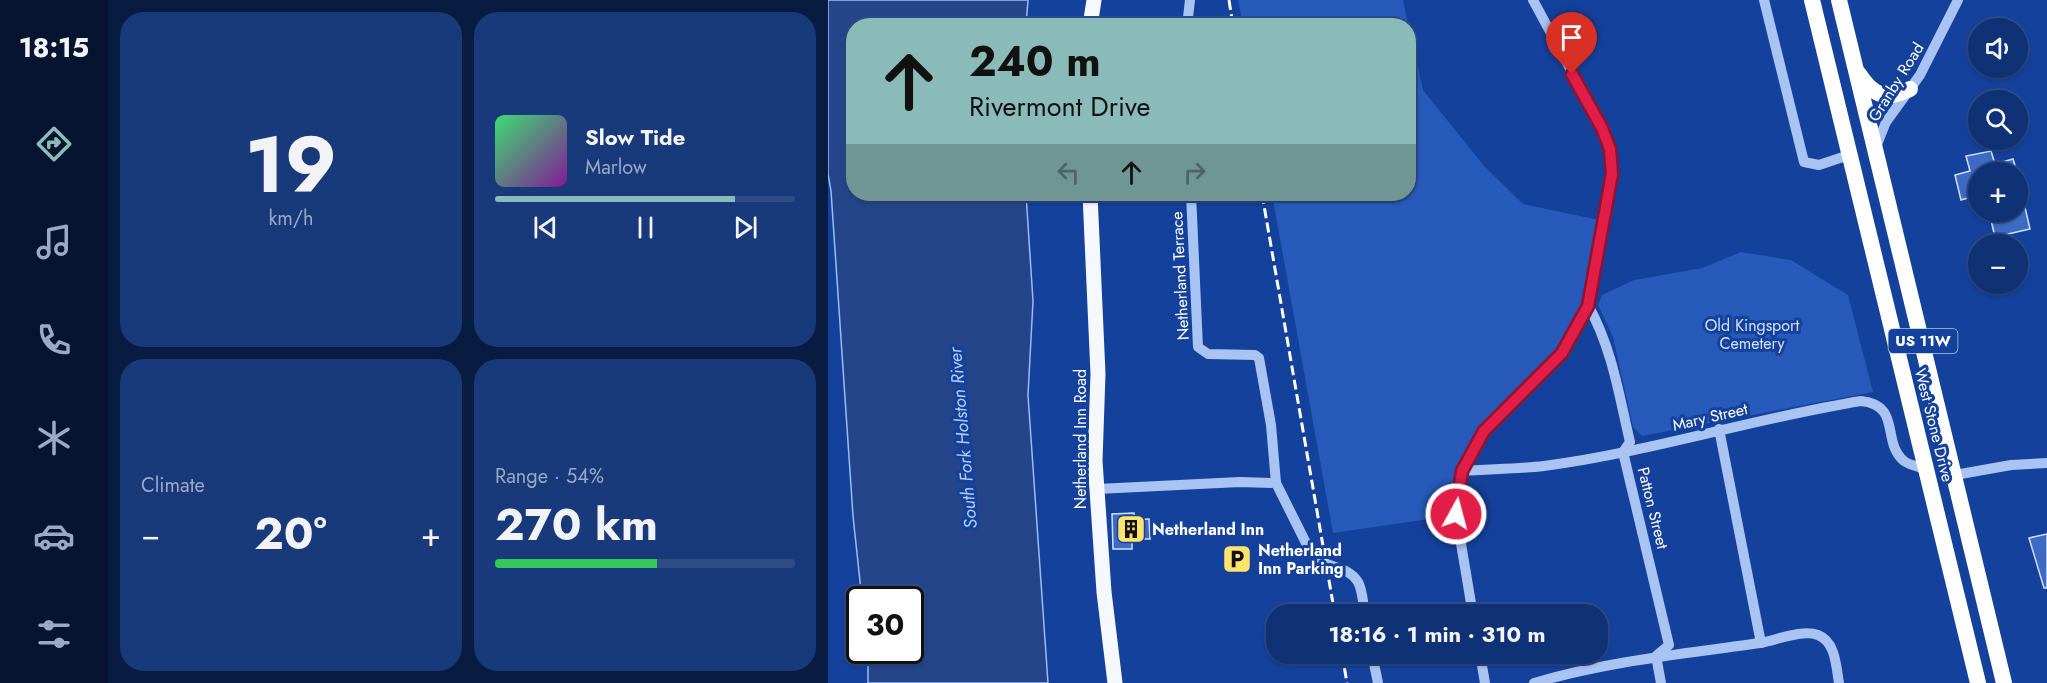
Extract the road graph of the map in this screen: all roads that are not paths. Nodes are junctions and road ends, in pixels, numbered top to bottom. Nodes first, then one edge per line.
1 (1094, 0) edge
2 (1190, 0) edge
3 (1533, 0) edge
4 (1764, 0) edge
5 (1812, 0) edge
6 (1839, 0) edge
7 (1958, 0) edge
8 (1091, 18) edge
9 (1189, 18) edge
10 (1855, 67) junction
11 (1910, 89) junction
12 (1876, 147) junction
13 (1849, 155) junction
14 (1090, 201) edge
15 (1191, 201) edge
16 (1588, 306) junction
17 (1719, 429) junction
18 (1623, 452) junction
19 (2047, 463) edge
20 (1926, 469) junction
21 (1462, 471) junction
22 (1955, 475) junction
23 (1276, 483) junction
24 (1097, 489) junction
25 (1363, 604) edge
26 (1471, 604) edge
27 (1761, 643) junction
28 (1997, 653) junction
29 (1656, 656) junction
30 (1374, 664) edge
31 (1482, 664) edge
32 (1978, 681) edge
33 (1115, 683) edge
34 (1378, 683) edge
35 (1485, 683) edge
36 (1534, 683) edge
37 (1661, 683) edge
38 (1839, 683) edge
39 (2004, 683) edge

1 - 8 main road
2 - 9 street
3 - 16 street
4 - 13 street
5 - 13 highway, West Stone Drive / US 11W
6 - 10 highway, West Stone Drive / US 11W
7 - 11 street, Granby Road
10 - 11 highway
10 - 12 highway, West Stone Drive / US 11W
11 - 12 street, Granby Road
12 - 13 highway
12 - 22 highway, West Stone Drive / US 11W
13 - 20 highway, West Stone Drive / US 11W
14 - 24 main road, Netherland Inn Road
15 - 23 street, Netherland Terrace
16 - 18 street, Patton Street
16 - 21 street
17 - 18 street, Mary Street
17 - 20 street, Mary Street
17 - 27 street
18 - 21 street, Mary Street
18 - 29 street, Patton Street
19 - 22 street
20 - 22 highway
20 - 32 highway, West Stone Drive / US 11W
21 - 26 street
22 - 28 highway, West Stone Drive / US 11W
23 - 24 street
23 - 25 street
24 - 33 main road, Netherland Inn Road
27 - 29 street
27 - 38 street
28 - 32 highway
28 - 39 highway, West Stone Drive / US 11W
29 - 36 street
29 - 37 street
30 - 34 street
31 - 35 street

